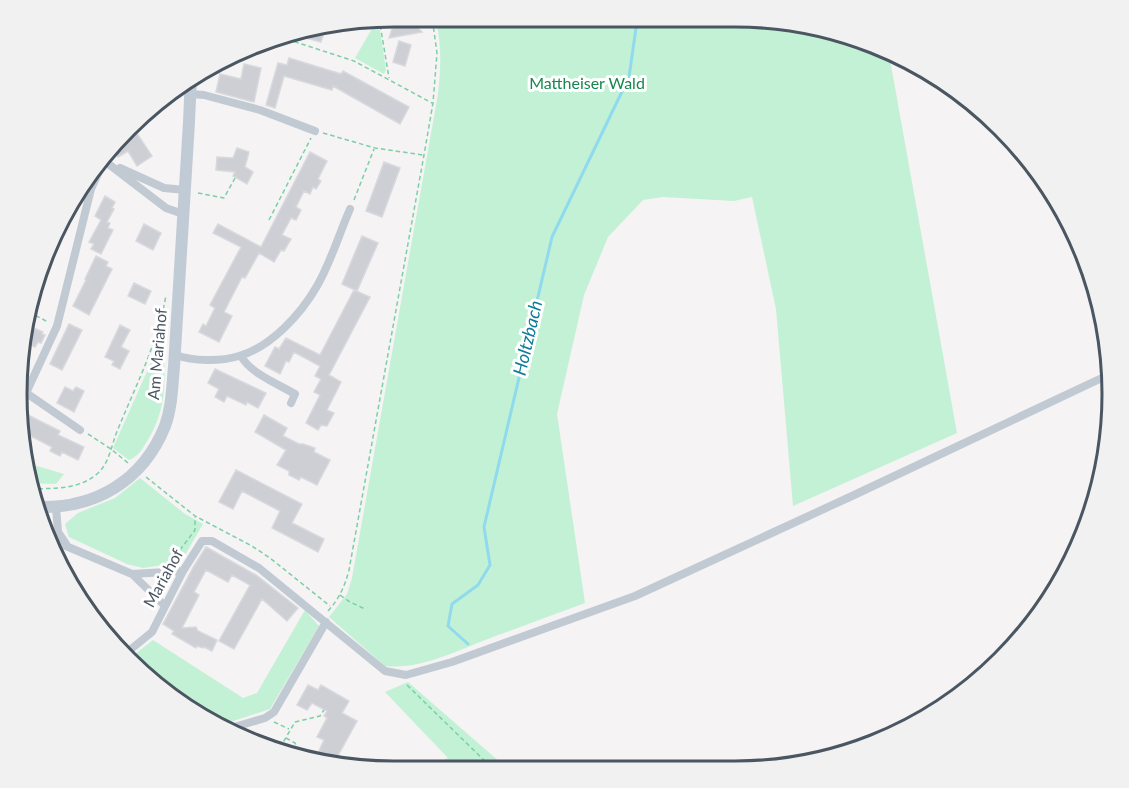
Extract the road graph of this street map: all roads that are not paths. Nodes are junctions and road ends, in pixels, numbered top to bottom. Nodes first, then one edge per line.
1 (184, 93) joint
2 (315, 131) road end
3 (110, 162) edge
4 (109, 164) edge
5 (94, 183) edge
6 (185, 190) junction
7 (350, 209) road end
8 (183, 214) junction
9 (175, 355) junction
10 (241, 356) junction
11 (1101, 378) edge
12 (27, 385) edge
13 (27, 394) edge
14 (291, 403) dead end
15 (80, 429) dead end
16 (56, 507) junction
17 (45, 508) edge
18 (59, 542) edge
19 (69, 546) junction
20 (183, 571) junction
21 (132, 574) junction
22 (164, 605) junction
23 (326, 622) junction
24 (130, 650) edge
25 (238, 726) edge

1 - 2 street
1 - 6 street, Am Mariahof
3 - 6 street
4 - 8 street
5 - 12 street
6 - 8 street, Am Mariahof
7 - 10 street
8 - 9 street, Am Mariahof
9 - 10 street
9 - 16 street, Am Mariahof
10 - 14 street
11 - 23 street
13 - 15 street
16 - 17 street, Am Mariahof
16 - 19 street
18 - 19 street
19 - 21 street
20 - 21 street
20 - 22 street, Mariahof
20 - 23 street, Mariahof
21 - 22 street
22 - 24 street, Mariahof
23 - 25 street

